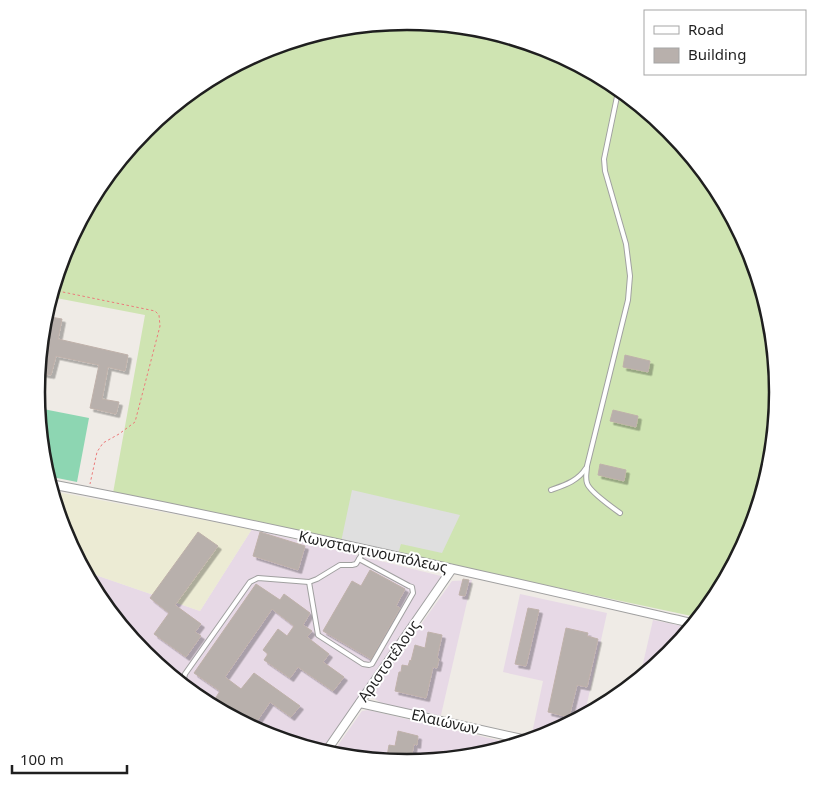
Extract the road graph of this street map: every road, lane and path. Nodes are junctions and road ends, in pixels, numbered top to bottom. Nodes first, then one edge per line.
1 (617, 97) edge
2 (60, 291) edge
3 (587, 466) junction
4 (58, 485) edge
5 (551, 490) dead end
6 (89, 491) junction
7 (620, 513) dead end
8 (365, 549) junction
9 (358, 559) junction
10 (452, 569) junction
11 (309, 582) junction
12 (689, 622) edge
13 (184, 678) edge
14 (360, 703) junction
15 (518, 738) edge
16 (329, 746) edge

1 - 3 lane
2 - 6 path
3 - 5 lane
3 - 7 lane
4 - 6 street, Κωνσταντινουπόλεως
6 - 8 street, Κωνσταντινουπόλεως
8 - 9 lane
8 - 10 street, Κωνσταντινουπόλεως
9 - 11 lane
9 - 11 lane
10 - 12 street, Κωνσταντινουπόλεως
10 - 14 street, Αριστοτέλους
11 - 13 lane
14 - 15 street, Ελαιώνων
14 - 16 street, Αριστοτέλους

